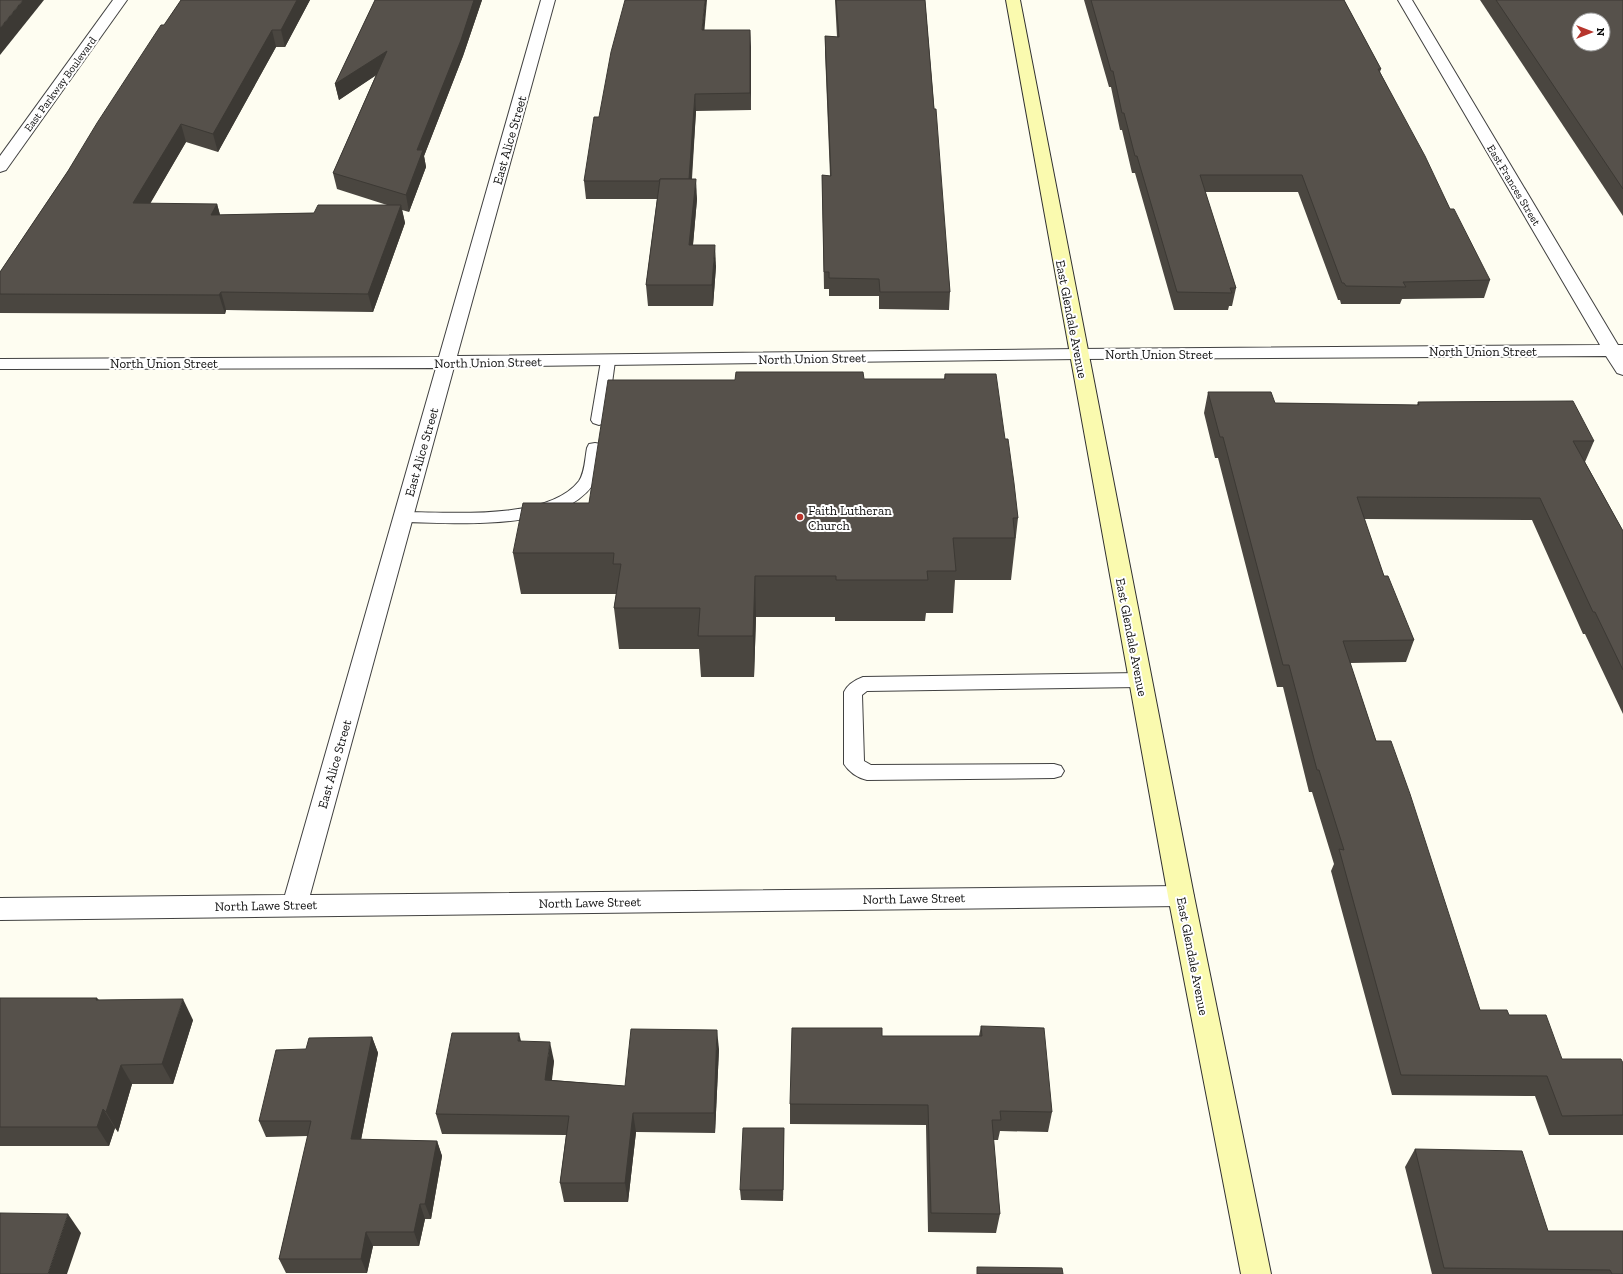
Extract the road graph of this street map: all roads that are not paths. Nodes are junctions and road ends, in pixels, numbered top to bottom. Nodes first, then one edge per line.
1 (120, 0) edge
2 (548, 0) edge
3 (1013, 0) edge
4 (1404, 0) edge
5 (0, 167) edge
6 (1617, 350) edge
7 (1079, 354) junction
8 (608, 360) junction
9 (446, 362) junction
10 (0, 364) edge
11 (1623, 369) edge
12 (599, 420) dead end
13 (595, 448) dead end
14 (403, 516) junction
15 (1140, 680) junction
16 (1054, 771) dead end
17 (1181, 896) junction
18 (294, 904) junction
19 (0, 909) edge
20 (1256, 1274) edge

1 - 5 street, East Parkway Boulevard
2 - 9 street, East Alice Street
3 - 7 street, East Glendale Avenue
4 - 6 street, East Frances Street
6 - 7 street, North Union Street
6 - 11 street, East Frances Street
7 - 8 street, North Union Street
7 - 15 street, East Glendale Avenue
8 - 9 street, North Union Street
8 - 12 lane
9 - 10 street, North Union Street
9 - 14 street, East Alice Street
13 - 14 lane
14 - 18 street, East Alice Street
15 - 16 lane
15 - 17 street, East Glendale Avenue
17 - 18 street, North Lawe Street
17 - 20 street, East Glendale Avenue
18 - 19 street, North Lawe Street

